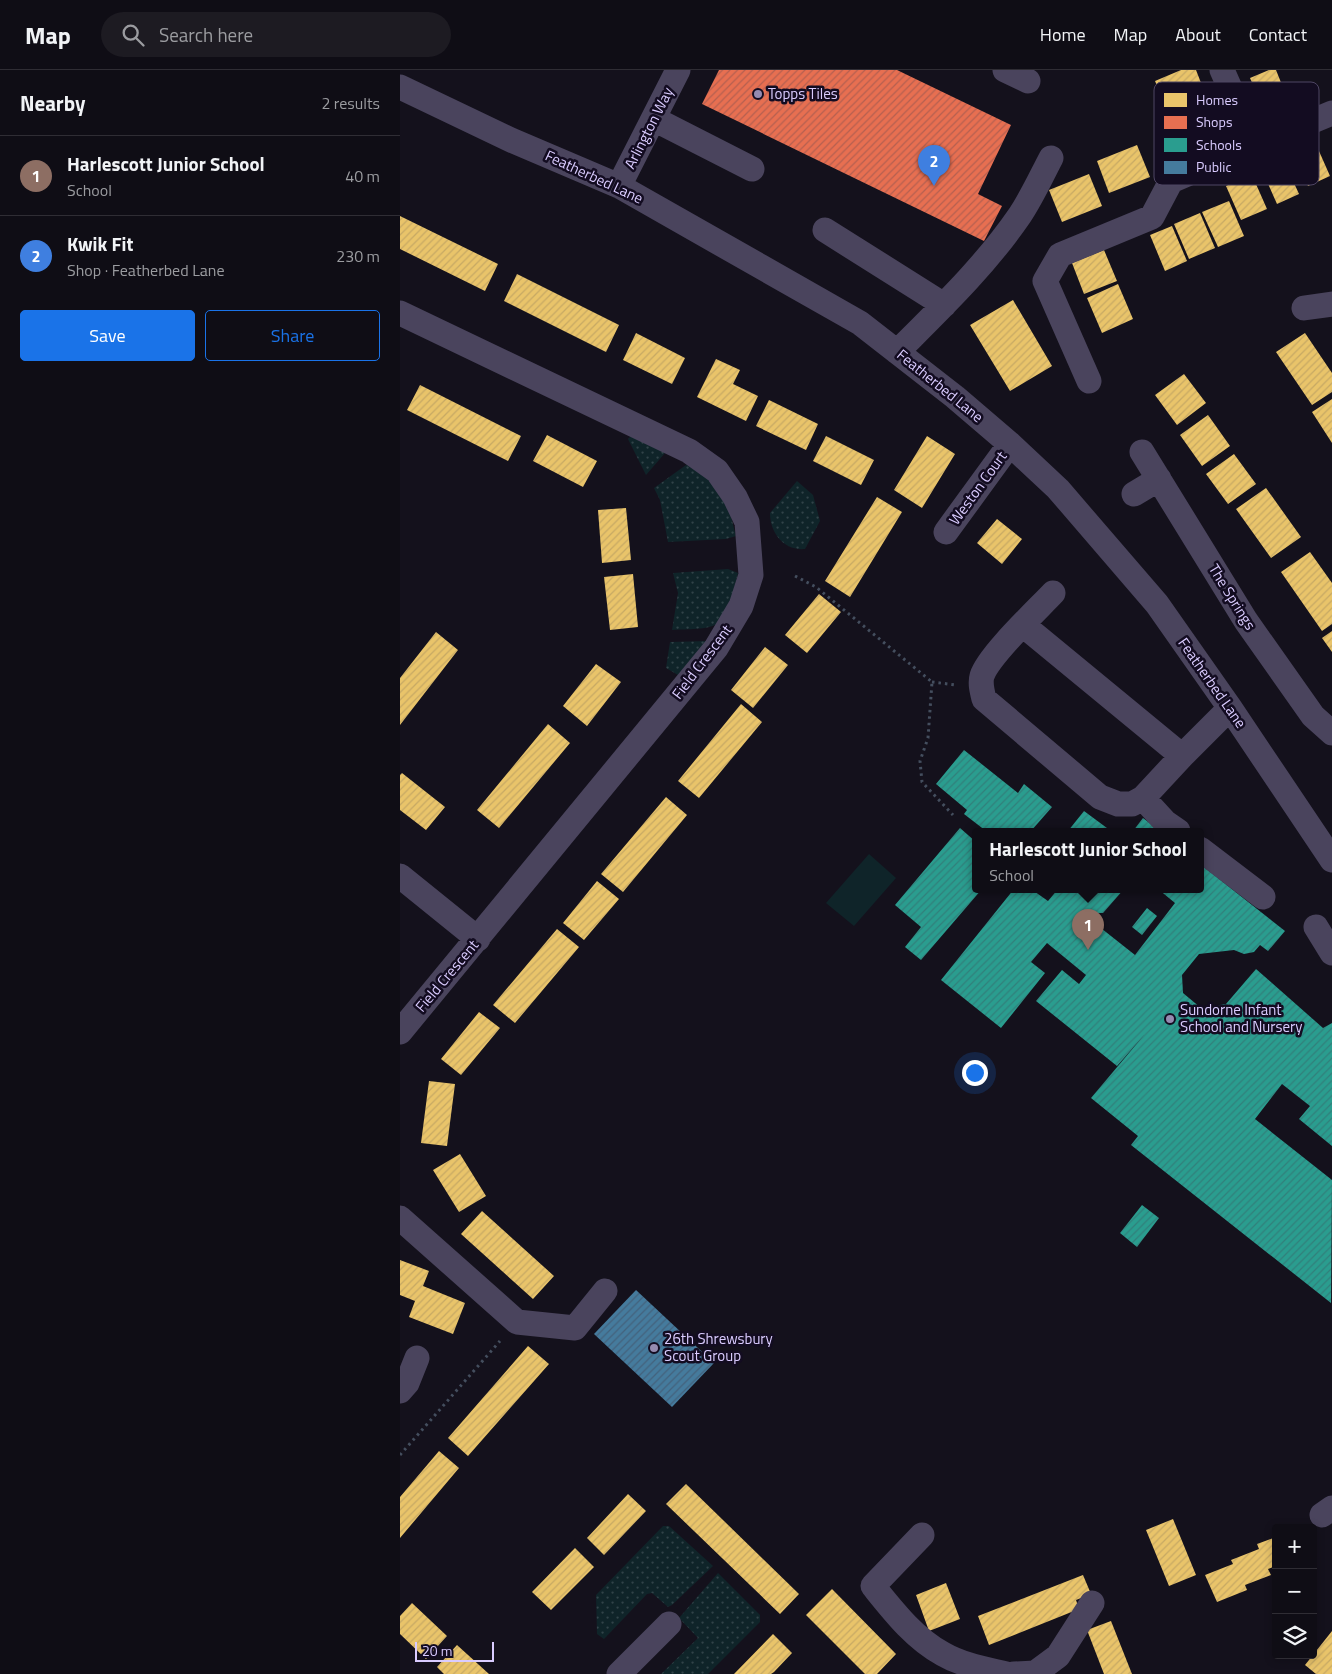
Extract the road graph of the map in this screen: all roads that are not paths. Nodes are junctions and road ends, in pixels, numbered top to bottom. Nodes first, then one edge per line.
1 (410, 70) edge
2 (678, 70) edge
3 (1005, 70) edge
4 (1222, 70) edge
5 (1028, 81) dead end
6 (1227, 82) edge
7 (400, 87) edge
8 (1332, 112) edge
9 (1319, 118) edge
10 (654, 119) junction
11 (1051, 158) dead end
12 (752, 169) dead end
13 (1169, 185) edge
14 (619, 186) junction
15 (826, 230) dead end
16 (1332, 304) edge
17 (944, 305) junction
18 (1304, 308) dead end
19 (400, 313) edge
20 (897, 352) junction
21 (1089, 381) dead end
22 (1010, 444) junction
23 (1142, 452) dead end
24 (1159, 479) junction
25 (1134, 494) dead end
26 (946, 532) dead end
27 (1053, 593) dead end
28 (1023, 625) junction
29 (1230, 708) junction
30 (1332, 733) edge
31 (1182, 756) junction
32 (1143, 798) junction
33 (1174, 828) edge
34 (1204, 852) edge
35 (1332, 860) edge
36 (400, 876) edge
37 (1262, 897) dead end
38 (1316, 927) dead end
39 (478, 939) junction
40 (1332, 953) edge
41 (400, 1032) edge
42 (400, 1218) edge
43 (605, 1291) dead end
44 (417, 1358) dead end
45 (400, 1391) edge
46 (922, 1535) dead end
47 (1092, 1603) dead end
48 (669, 1624) dead end
49 (619, 1674) edge
50 (1006, 1674) edge
51 (1028, 1674) edge

1 - 7 street
2 - 10 street, Arlington Way
3 - 5 street
4 - 6 street
7 - 14 street, Featherbed Lane
8 - 9 street
10 - 12 street
10 - 14 street, Arlington Way
11 - 17 street
13 - 21 street
14 - 20 street, Featherbed Lane
15 - 17 street
16 - 18 street
17 - 20 street
19 - 39 street, Field Crescent
20 - 22 street, Featherbed Lane
22 - 26 street, Weston Court
22 - 29 street, Featherbed Lane
23 - 24 street, The Springs
24 - 25 street
24 - 30 street, The Springs
27 - 28 street
28 - 31 street
28 - 32 street
29 - 31 street
29 - 35 street, Featherbed Lane
31 - 32 street
32 - 33 street
34 - 37 street
36 - 39 street
38 - 40 street
39 - 41 street, Field Crescent
42 - 43 street
44 - 45 street
46 - 50 street
47 - 51 street
48 - 49 street

